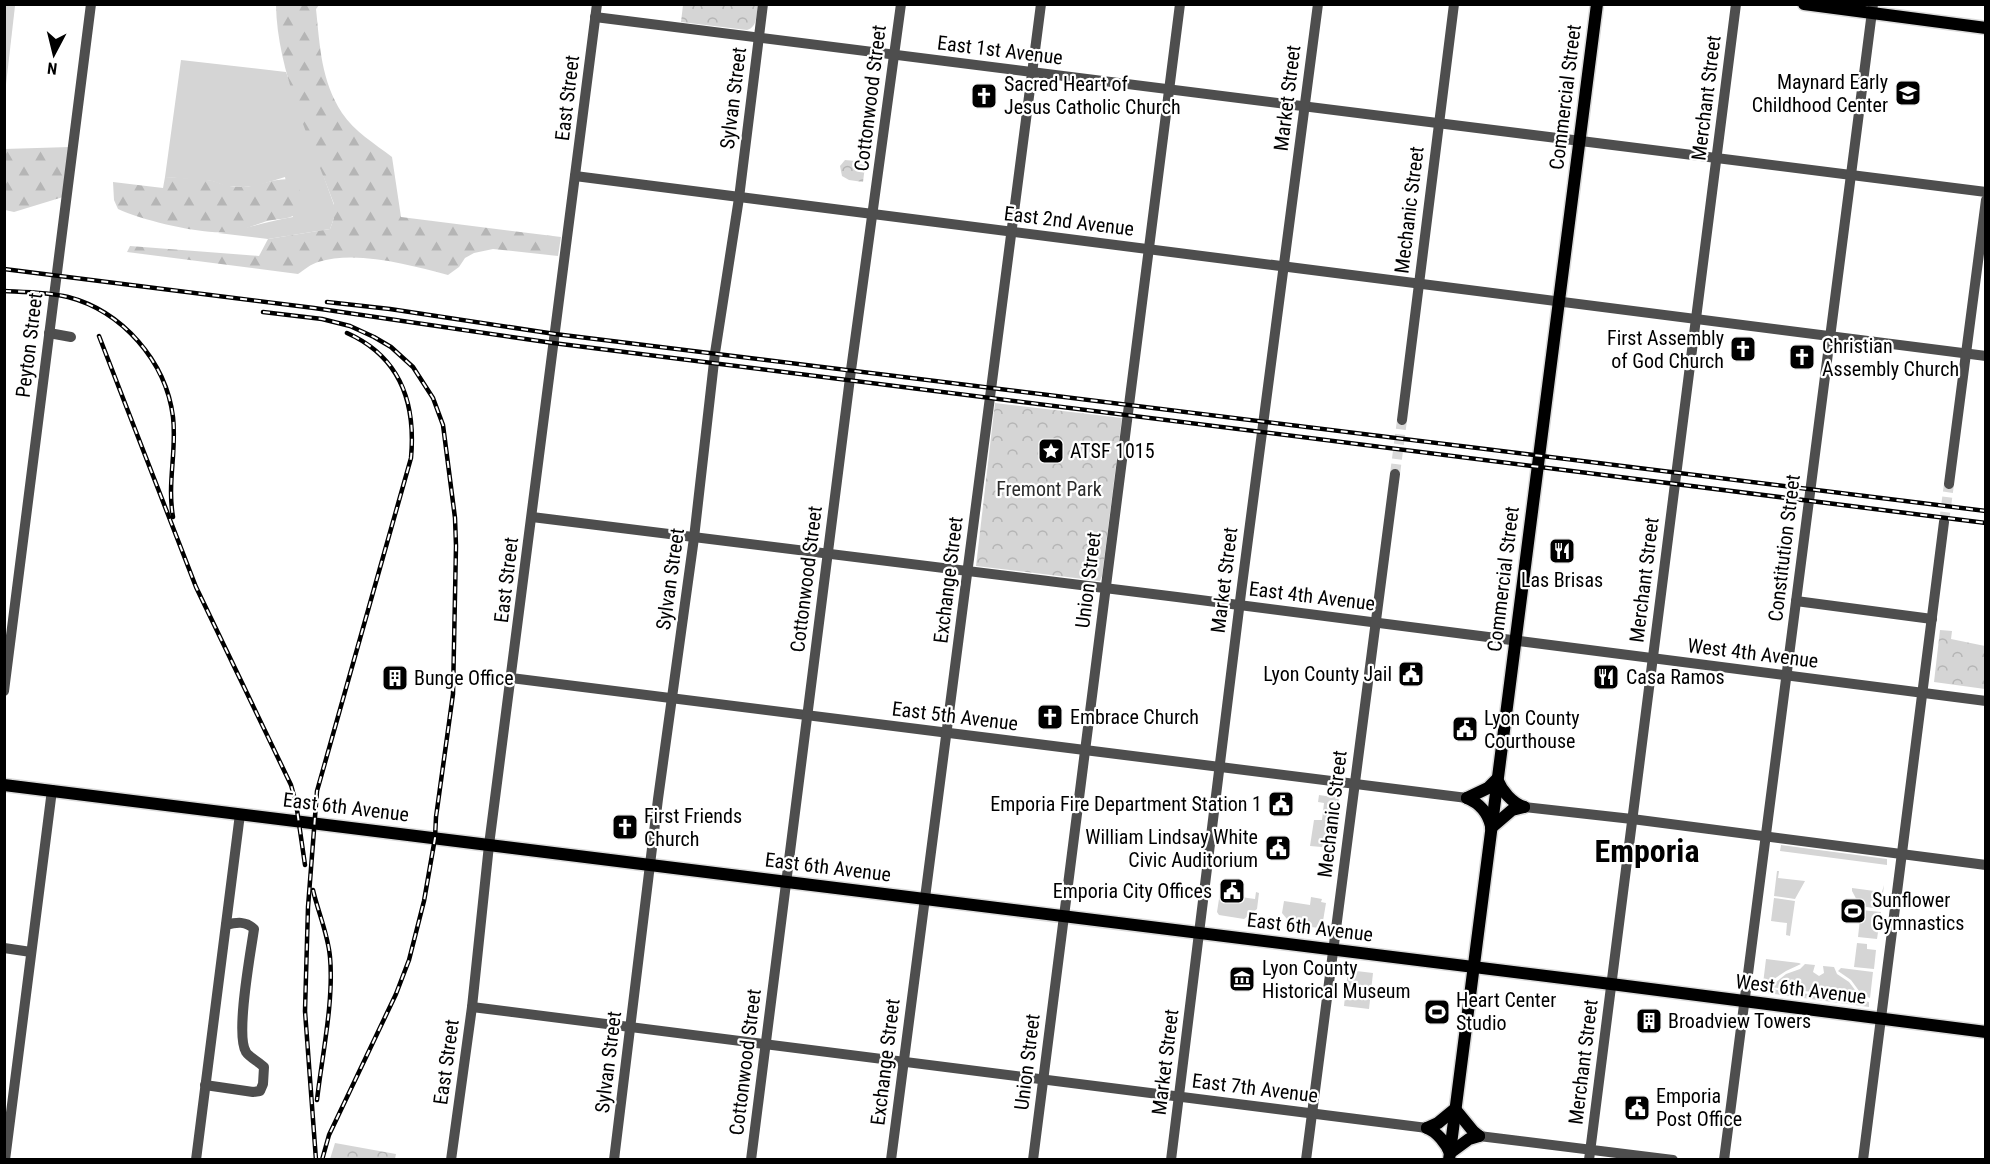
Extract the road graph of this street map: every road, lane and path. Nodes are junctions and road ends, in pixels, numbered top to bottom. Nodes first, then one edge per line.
1 (91, 4) edge
2 (597, 4) edge
3 (763, 4) edge
4 (901, 4) edge
5 (1041, 4) edge
6 (1180, 4) edge
7 (1318, 4) edge
8 (1454, 4) edge
9 (1597, 4) edge
10 (1736, 4) edge
11 (1804, 4) edge
12 (1872, 9) edge
13 (595, 17) junction
14 (1986, 28) edge
15 (759, 38) junction
16 (895, 55) junction
17 (1032, 72) junction
18 (1169, 89) junction
19 (1304, 106) junction
20 (1438, 123) junction
21 (1579, 140) junction
22 (1716, 157) junction
23 (1851, 174) junction
24 (575, 176) junction
25 (1986, 192) edge
26 (739, 198) junction
27 (1986, 200) edge
28 (873, 214) junction
29 (1012, 232) junction
30 (1148, 249) junction
31 (1284, 267) junction
32 (1418, 284) junction
33 (1559, 301) junction
34 (1695, 318) junction
35 (49, 333) junction
36 (1830, 336) junction
37 (71, 337) dead end
38 (1966, 354) junction
39 (1986, 356) edge
40 (1402, 420) tunnel mouth
41 (1395, 474) tunnel mouth
42 (1949, 484) tunnel mouth
43 (532, 517) junction
44 (1944, 522) tunnel mouth
45 (694, 538) junction
46 (828, 555) junction
47 (968, 572) junction
48 (1105, 588) junction
49 (1796, 601) junction
50 (1239, 605) junction
51 (1932, 619) junction
52 (1376, 623) junction
53 (1515, 641) junction
54 (1653, 658) junction
55 (1786, 676) junction
56 (511, 678) junction
57 (4, 691) edge
58 (1923, 694) junction
59 (672, 698) junction
60 (1986, 701) edge
61 (807, 715) junction
62 (947, 733) junction
63 (1084, 750) junction
64 (1220, 767) junction
65 (1497, 779) junction
66 (1354, 784) junction
67 (4, 785) edge
68 (52, 790) junction
69 (1467, 798) junction
70 (1524, 807) junction
71 (240, 814) junction
72 (1632, 819) junction
73 (1491, 828) junction
74 (1766, 836) junction
75 (489, 844) junction
76 (1902, 854) junction
77 (650, 865) junction
78 (1986, 865) edge
79 (786, 881) junction
80 (924, 898) junction
81 (1064, 916) junction
82 (226, 925) junction
83 (1200, 933) junction
84 (4, 948) edge
85 (1333, 949) junction
86 (31, 952) junction
87 (1473, 966) junction
88 (1611, 984) junction
89 (1744, 1002) junction
90 (472, 1007) junction
91 (1881, 1018) junction
92 (631, 1027) junction
93 (1986, 1032) edge
94 (765, 1044) junction
95 (904, 1061) junction
96 (1043, 1079) junction
97 (205, 1086) junction
98 (1179, 1096) junction
99 (1455, 1109) junction
100 (1312, 1113) junction
101 (1427, 1128) junction
102 (1479, 1136) junction
103 (1589, 1154) edge
104 (1449, 1156) edge
105 (4, 1160) edge
106 (196, 1160) edge
107 (451, 1160) edge
108 (614, 1160) edge
109 (751, 1160) edge
110 (891, 1160) edge
111 (1033, 1160) edge
112 (1171, 1160) edge
113 (1306, 1160) edge
114 (1673, 1160) edge
115 (1724, 1160) edge
116 (1863, 1160) edge

1 - 35 street, Peyton Street
2 - 13 street, East Street
3 - 15 street, Sylvan Street
4 - 16 street, Cottonwood Street
5 - 17 street, Exchange Street
6 - 18 street, Union Street
7 - 19 street, Market Street
8 - 20 street, Mechanic Street
9 - 21 main road, Commercial Street
10 - 22 street, Merchant Street
11 - 12 main road
12 - 14 main road
12 - 23 street, Constitution Street
13 - 15 street, East 1st Avenue
13 - 24 street, East Street
15 - 16 street, East 1st Avenue
15 - 26 street, Sylvan Street
16 - 17 street, East 1st Avenue
16 - 28 street, Cottonwood Street
17 - 18 street, East 1st Avenue
17 - 29 street, Exchange Street
18 - 19 street, East 1st Avenue
18 - 30 street, Union Street
19 - 20 street, East 1st Avenue
19 - 31 street, Market Street
20 - 21 street, East 1st Avenue
20 - 32 street, Mechanic Street
21 - 22 street, East 1st Avenue
21 - 33 main road, Commercial Street
22 - 23 street, East 1st Avenue
22 - 34 street, Merchant Street
23 - 25 street, East 1st Avenue
23 - 36 street, Constitution Street
24 - 26 street, East 2nd Avenue
24 - 43 street, East Street
26 - 28 street, East 2nd Avenue
26 - 45 street, Sylvan Street
27 - 38 street
28 - 29 street, East 2nd Avenue
28 - 46 street, Cottonwood Street
29 - 30 street, East 2nd Avenue
29 - 47 street, Exchange Street
30 - 31 street, East 2nd Avenue
30 - 48 street, Union Street
31 - 32 street, East 2nd Avenue
31 - 50 street, Market Street
32 - 33 street, East 2nd Avenue
32 - 40 street, Mechanic Street
33 - 34 street, East 2nd Avenue
33 - 53 main road, Commercial Street
34 - 36 street, East 2nd Avenue
34 - 54 street, Merchant Street
35 - 37 street
35 - 57 street, Peyton Street
36 - 38 street, East 2nd Avenue
36 - 49 street, Constitution Street
38 - 39 street, East 2nd Avenue
38 - 42 street
41 - 52 street, Mechanic Street
43 - 45 street, East 4th Avenue
43 - 56 street, East Street
44 - 51 street
45 - 46 street, East 4th Avenue
45 - 59 street, Sylvan Street
46 - 47 street, East 4th Avenue
46 - 61 street, Cottonwood Street
47 - 48 street, East 4th Avenue
47 - 62 street, Exchange Street
48 - 50 street, East 4th Avenue
48 - 63 street, Union Street
49 - 51 street
49 - 55 street, Constitution Street
50 - 52 street, East 4th Avenue
50 - 64 street, Market Street
51 - 58 street
52 - 53 street, East 4th Avenue
52 - 66 street, Mechanic Street
53 - 54 street, West 4th Avenue
53 - 65 main road, Commercial Street
54 - 55 street, West 4th Avenue
54 - 72 street, Merchant Street
55 - 58 street, West 4th Avenue
55 - 74 street, Constitution Street
56 - 59 street, East 5th Avenue
56 - 75 street, East Street
58 - 60 street, West 4th Avenue
58 - 76 street
59 - 61 street, East 5th Avenue
59 - 77 street, Sylvan Street
61 - 62 street, East 5th Avenue
61 - 79 street, Cottonwood Street
62 - 63 street, East 5th Avenue
62 - 80 street, Exchange Street
63 - 64 street, East 5th Avenue
63 - 81 street, Union Street
64 - 66 street, East 5th Avenue
64 - 83 street, Market Street
65 - 69 main road
65 - 70 main road
65 - 73 main road, Commercial Street
66 - 69 street, East 5th Avenue
66 - 85 street, Mechanic Street
67 - 68 main road, East 6th Avenue
68 - 71 main road, East 6th Avenue
68 - 86 street
69 - 73 main road
70 - 72 street
70 - 73 main road
71 - 75 main road, East 6th Avenue
71 - 82 street
72 - 74 street
72 - 88 street, Merchant Street
73 - 87 main road, Commercial Street
74 - 76 street
74 - 89 street, Constitution Street
75 - 77 main road, East 6th Avenue
75 - 90 street, East Street
76 - 78 street
76 - 91 street
77 - 79 main road, East 6th Avenue
77 - 92 street, Sylvan Street
79 - 80 main road, East 6th Avenue
79 - 94 street, Cottonwood Street
80 - 81 main road, East 6th Avenue
80 - 95 street, Exchange Street
81 - 83 main road, East 6th Avenue
81 - 96 street, Union Street
82 - 97 street
82 - 97 street
83 - 85 main road, East 6th Avenue
83 - 98 street, Market Street
84 - 86 street
85 - 87 main road, East 6th Avenue
85 - 100 street, Mechanic Street
86 - 105 street
87 - 88 main road, East 6th Avenue
87 - 99 main road, Commercial Street
88 - 89 main road, West 6th Avenue
88 - 103 street, Merchant Street
89 - 91 main road, West 6th Avenue
89 - 115 street, Constitution Street
90 - 92 street, East 7th Avenue
90 - 107 street, East Street
91 - 93 main road, West 6th Avenue
91 - 116 street
92 - 94 street, East 7th Avenue
92 - 108 street, Sylvan Street
94 - 95 street, East 7th Avenue
94 - 109 street, Cottonwood Street
95 - 96 street, East 7th Avenue
95 - 110 street, Exchange Street
96 - 98 street, East 7th Avenue
96 - 111 street, Union Street
97 - 106 street
98 - 100 street, East 7th Avenue
98 - 112 street, Market Street
99 - 101 main road
99 - 102 main road
99 - 104 main road, Commercial Street
100 - 101 street, East 7th Avenue
100 - 113 street, Mechanic Street
101 - 104 main road
102 - 103 street
102 - 104 main road
103 - 114 street

